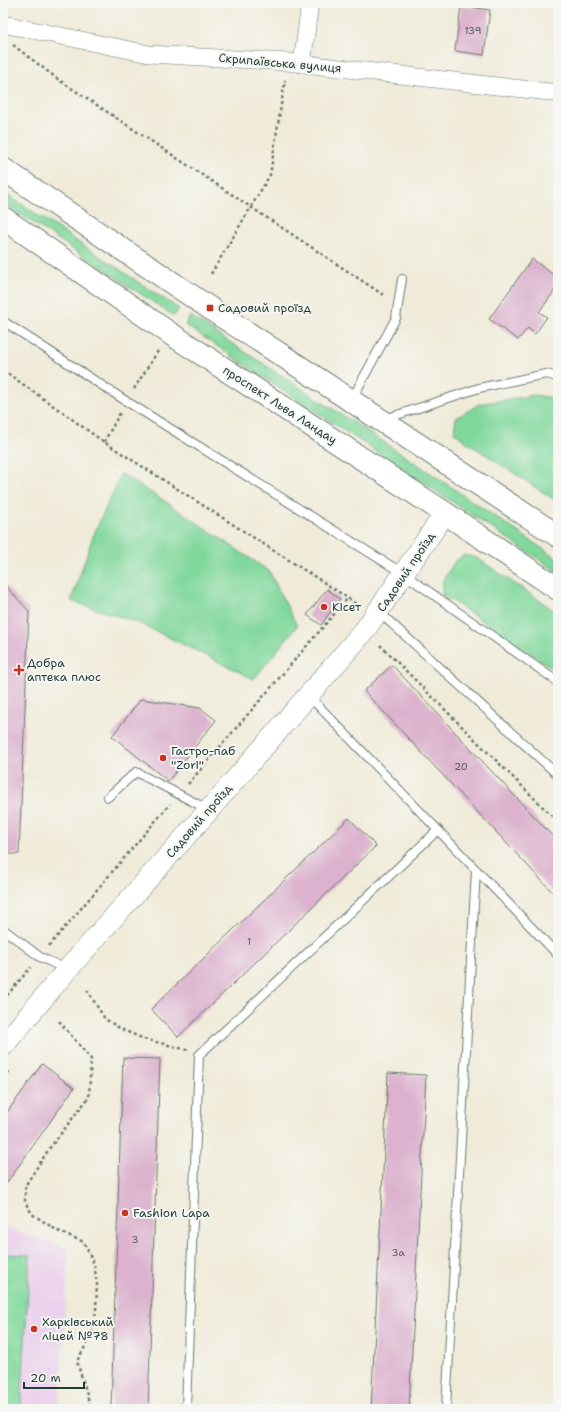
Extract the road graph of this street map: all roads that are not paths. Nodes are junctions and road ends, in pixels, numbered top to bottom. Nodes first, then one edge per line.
1 (310, 3) edge
2 (3, 24) edge
3 (295, 63) junction
4 (558, 93) edge
5 (3, 169) edge
6 (3, 218) edge
7 (402, 280) dead end
8 (3, 321) edge
9 (558, 377) edge
10 (351, 400) junction
11 (381, 420) junction
12 (445, 513) junction
13 (558, 536) edge
14 (404, 574) junction
15 (558, 589) edge
16 (373, 620) junction
17 (558, 682) edge
18 (309, 696) junction
19 (558, 775) edge
20 (108, 797) dead end
21 (209, 810) junction
22 (438, 830) junction
23 (476, 870) junction
24 (3, 929) edge
25 (558, 954) edge
26 (67, 970) junction
27 (3, 1046) edge
28 (186, 1409) edge
29 (446, 1409) edge

1 - 3 street
2 - 3 street, Скрипаївська вулиця
3 - 4 street, Скрипаївська вулиця
5 - 10 main road
6 - 12 main road, проспект Льва Ландау
7 - 10 lane
8 - 14 lane
9 - 11 lane
10 - 11 main road
11 - 13 main road
12 - 14 street, Садовий проїзд
12 - 15 main road, проспект Льва Ландау
14 - 16 street, Садовий проїзд
14 - 17 lane
16 - 18 street, Садовий проїзд
16 - 19 lane
18 - 21 street, Садовий проїзд
18 - 22 lane
20 - 21 lane
21 - 26 street, Садовий проїзд
22 - 23 lane
22 - 28 lane
23 - 25 lane
23 - 29 lane
24 - 26 lane
26 - 27 street, Садовий проїзд

